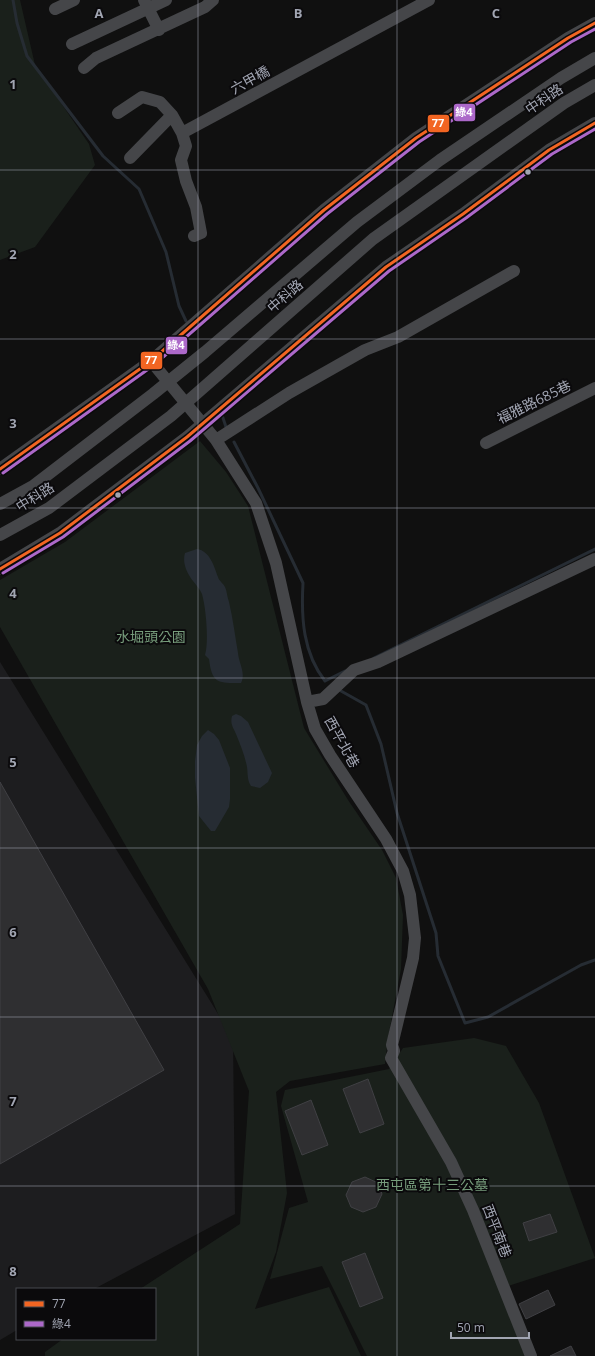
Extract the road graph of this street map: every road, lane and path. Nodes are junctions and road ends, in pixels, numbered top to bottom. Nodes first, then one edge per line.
1 (74, 0) edge
2 (166, 0) edge
3 (213, 0) edge
4 (429, 0) edge
5 (146, 4) edge
6 (55, 9) dead end
7 (595, 23) edge
8 (159, 30) junction
9 (72, 44) dead end
10 (595, 58) edge
11 (84, 68) dead end
12 (595, 85) edge
13 (118, 113) dead end
14 (172, 115) junction
15 (595, 123) edge
16 (182, 133) junction
17 (130, 158) dead end
18 (194, 236) dead end
19 (514, 271) dead end
20 (151, 361) junction
21 (167, 381) junction
22 (595, 388) edge
23 (186, 404) junction
24 (203, 424) junction
25 (216, 440) junction
26 (486, 442) dead end
27 (0, 468) edge
28 (0, 504) edge
29 (0, 535) edge
30 (595, 559) edge
31 (0, 569) edge
32 (307, 702) junction
33 (391, 1058) joint
34 (531, 1356) edge

1 - 6 street
2 - 5 street
3 - 8 street
4 - 16 street, 六甲橋
5 - 8 street
5 - 9 street
7 - 20 street
8 - 11 street
10 - 21 street, 中科路
12 - 23 street, 中科路
13 - 14 street
14 - 16 street
14 - 17 street
15 - 24 street
16 - 18 street
19 - 25 street
20 - 21 street, 西平北巷
20 - 27 street
21 - 23 street, 西平北巷
21 - 28 street, 中科路
22 - 26 street, 福雅路685巷
23 - 24 street, 西平北巷
23 - 29 street, 中科路
24 - 25 street, 西平北巷
24 - 31 street
25 - 32 street, 西平北巷
30 - 32 street
32 - 33 street, 西平北巷
33 - 34 street, 西平南巷

